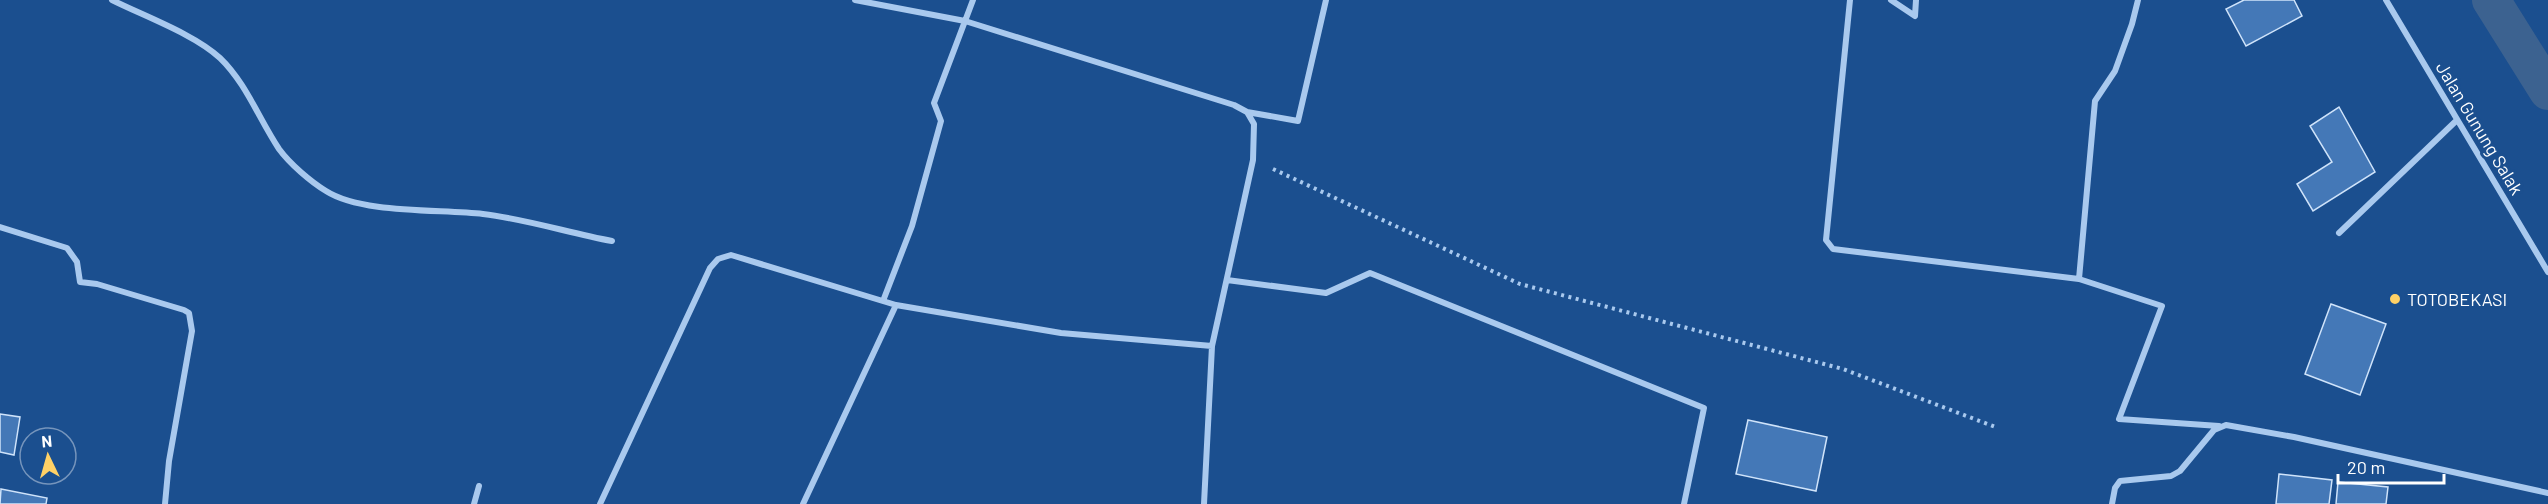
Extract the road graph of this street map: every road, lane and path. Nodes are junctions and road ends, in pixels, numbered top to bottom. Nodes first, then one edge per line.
1 (112, 0) edge
2 (855, 0) edge
3 (973, 0) edge
4 (1326, 0) edge
5 (1850, 0) edge
6 (1891, 0) edge
7 (1916, 0) edge
8 (2138, 0) edge
9 (2386, 0) edge
10 (965, 21) junction
11 (1247, 112) junction
12 (2457, 120) junction
13 (1253, 160) junction
14 (0, 227) edge
15 (2339, 233) dead end
16 (612, 241) dead end
17 (2548, 272) edge
18 (2079, 279) junction
19 (1227, 280) junction
20 (884, 301) junction
21 (896, 305) junction
22 (1212, 346) junction
23 (2219, 426) junction
24 (1998, 428) dead end
25 (479, 486) dead end
26 (2548, 493) edge
27 (165, 504) edge
28 (474, 504) edge
29 (600, 504) edge
30 (803, 504) edge
31 (1204, 504) edge
32 (1684, 504) edge
33 (2112, 504) edge

1 - 16 street
2 - 10 street
3 - 10 street
4 - 11 street
5 - 18 street
6 - 7 street
8 - 18 street
9 - 12 street, Jalan Gunung Salak
10 - 11 street
10 - 20 street
11 - 13 street
12 - 15 street
12 - 17 street, Jalan Gunung Salak
13 - 19 street
13 - 24 path
14 - 27 street
18 - 23 street
19 - 22 street
19 - 32 street
20 - 21 street
20 - 29 street
21 - 22 street
21 - 30 street
22 - 31 street
23 - 26 street
23 - 33 street
25 - 28 street

